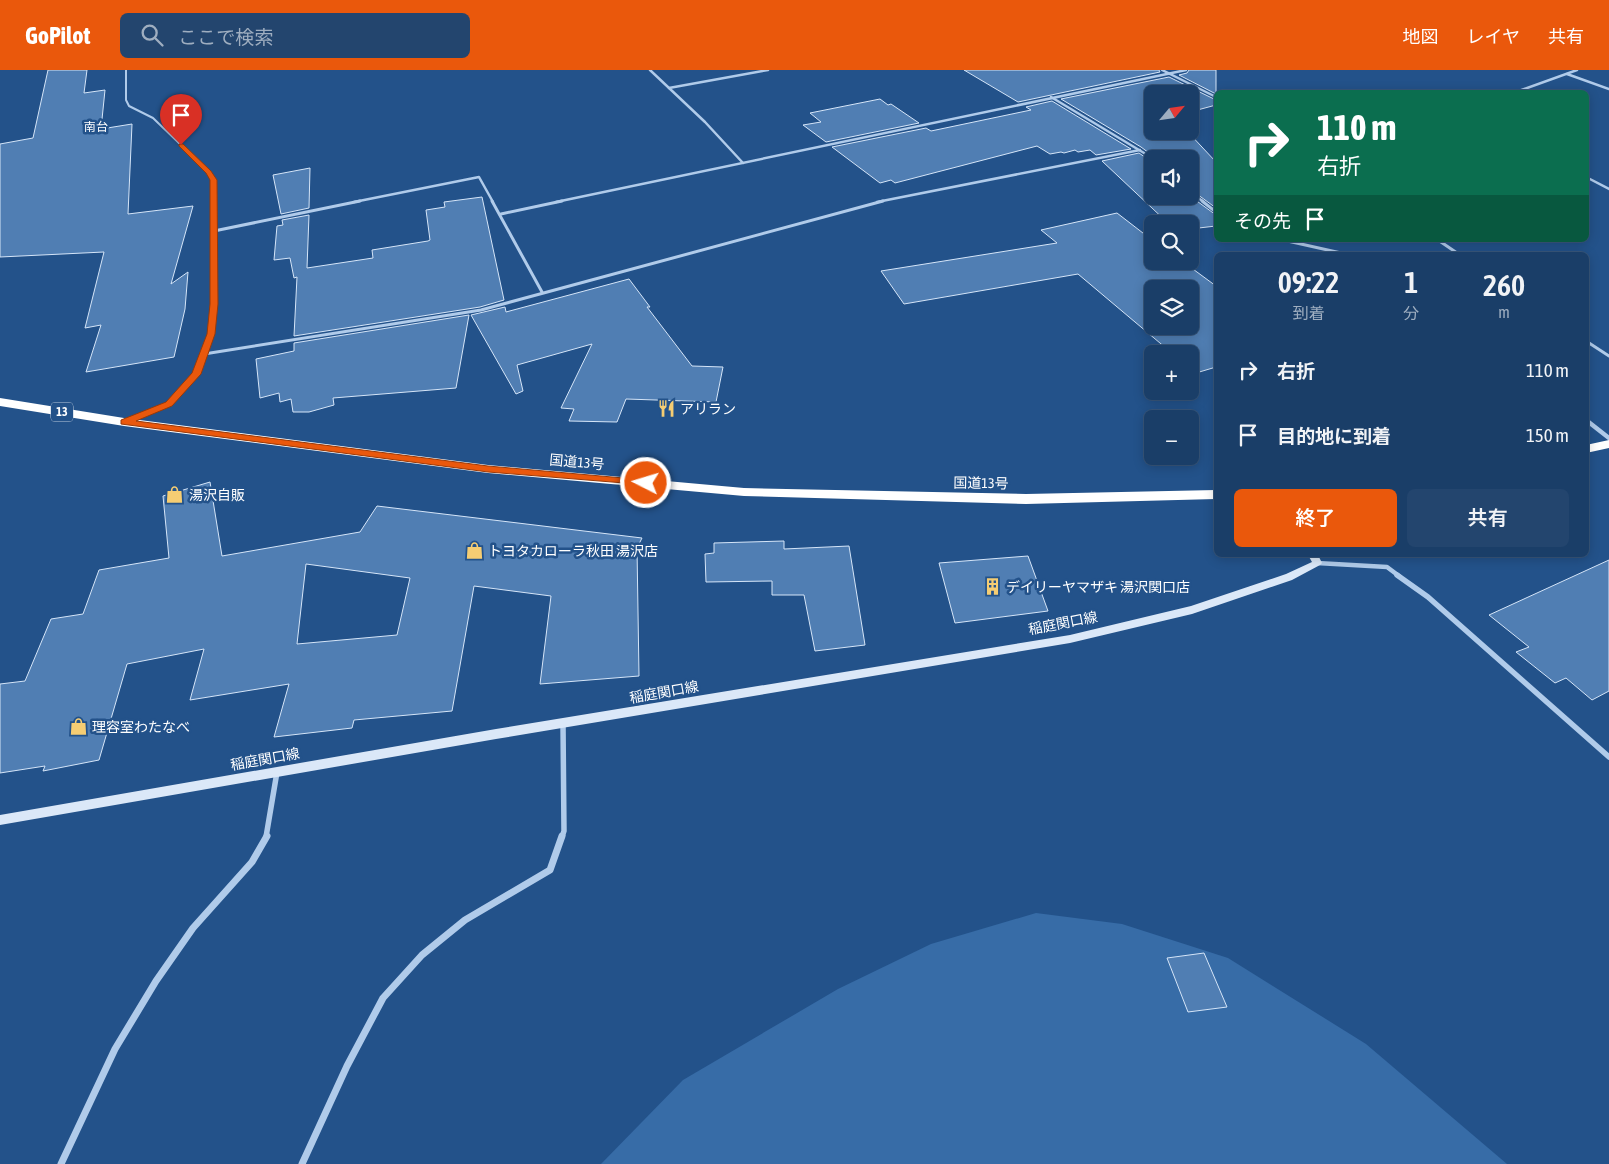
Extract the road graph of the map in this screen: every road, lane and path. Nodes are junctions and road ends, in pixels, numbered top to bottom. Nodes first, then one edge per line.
1 (126, 70) edge
2 (650, 70) edge
3 (768, 70) edge
4 (1162, 70) edge
5 (1186, 70) edge
6 (1577, 70) edge
7 (1566, 73) junction
8 (1170, 74) junction
9 (669, 88) junction
10 (1609, 89) edge
11 (1521, 90) edge
12 (1214, 95) edge
13 (1050, 97) junction
14 (1140, 150) junction
15 (1144, 153) edge
16 (743, 162) junction
17 (1589, 178) edge
18 (213, 180) joint
19 (1609, 189) edge
20 (1199, 199) edge
21 (1214, 210) edge
22 (501, 214) junction
23 (214, 230) junction
24 (1292, 242) edge
25 (1441, 242) edge
26 (1337, 252) edge
27 (1456, 252) edge
28 (542, 292) junction
29 (1589, 343) edge
30 (204, 354) junction
31 (1609, 356) edge
32 (0, 402) edge
33 (124, 422) junction
34 (1589, 422) edge
35 (1609, 438) edge
36 (1609, 444) edge
37 (1589, 448) edge
38 (1214, 495) edge
39 (1315, 559) edge
40 (563, 724) junction
41 (1609, 757) edge
42 (277, 772) junction
43 (0, 820) edge
44 (61, 1164) edge
45 (302, 1164) edge

1 - 18 lane
2 - 9 street
3 - 9 street
4 - 8 street
5 - 8 street
6 - 7 street
7 - 10 street
7 - 11 street
8 - 12 street
8 - 13 street
9 - 16 street
13 - 14 street
13 - 16 street
14 - 15 street
14 - 28 street
16 - 22 street
17 - 19 street
18 - 23 street
20 - 21 street
22 - 23 street
22 - 28 street
23 - 30 street
24 - 26 street
25 - 27 street
28 - 30 street
29 - 31 street
30 - 33 street
32 - 33 highway, 国道13号 / 13
33 - 38 highway, 国道13号 / 13
34 - 35 street
36 - 37 highway
39 - 40 main road, 稲庭関口線
39 - 41 street
40 - 42 main road, 稲庭関口線
40 - 45 street
42 - 43 main road, 稲庭関口線
42 - 44 street

